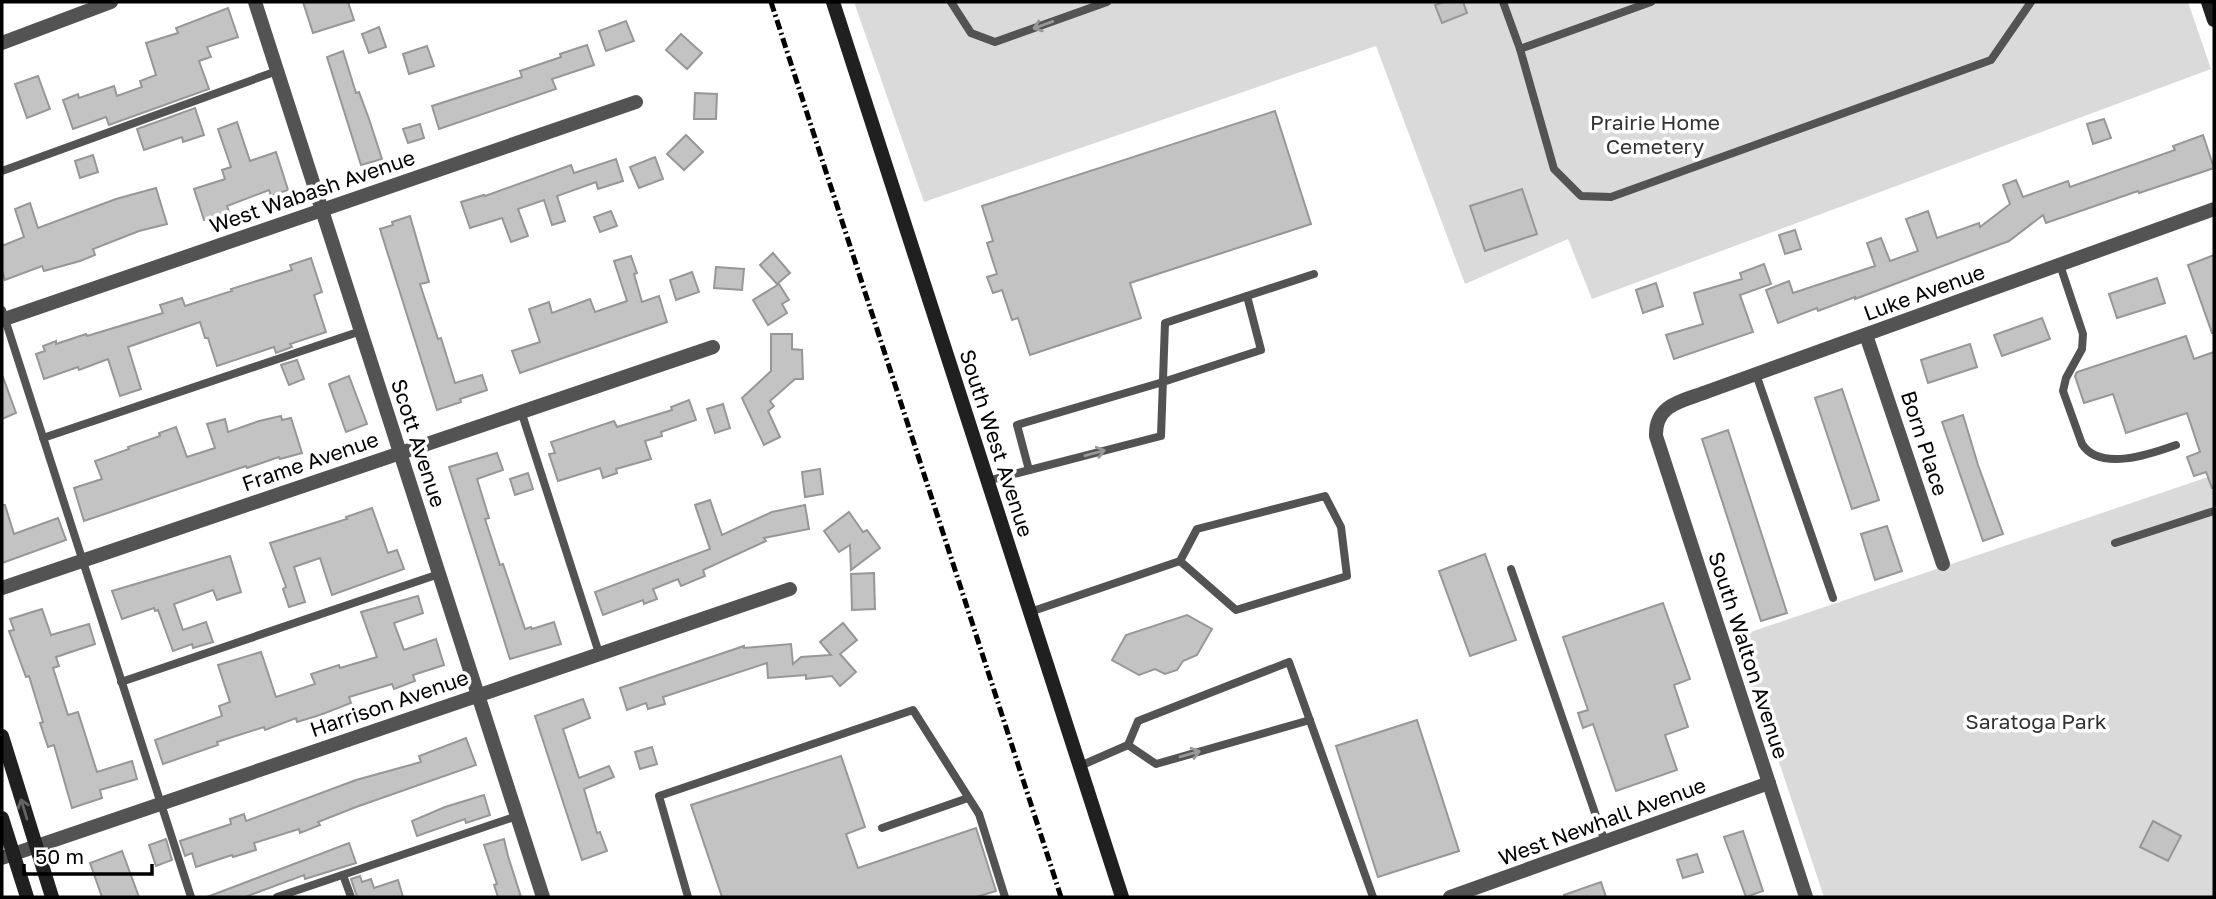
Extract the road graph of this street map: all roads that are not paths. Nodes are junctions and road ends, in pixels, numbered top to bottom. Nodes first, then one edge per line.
1 (111, 2) edge
2 (255, 2) edge
3 (832, 2) edge
4 (951, 2) edge
5 (1107, 2) edge
6 (1503, 2) edge
7 (1651, 2) edge
8 (2031, 2) edge
9 (2208, 2) edge
10 (2214, 20) edge
11 (2, 43) edge
12 (1520, 49) junction
13 (277, 72) junction
14 (636, 102) dead end
15 (2, 171) edge
16 (322, 209) junction
17 (2214, 209) edge
18 (2060, 265) junction
19 (1314, 274) dead end
20 (1247, 296) junction
21 (3, 316) edge
22 (361, 331) junction
23 (1866, 335) junction
24 (712, 346) dead end
25 (1756, 374) junction
26 (1163, 383) junction
27 (521, 411) junction
28 (1655, 425) joint
29 (43, 439) junction
30 (2176, 445) dead end
31 (400, 452) junction
32 (1028, 470) junction
33 (987, 481) junction
34 (2214, 511) edge
35 (2115, 543) dead end
36 (81, 561) junction
37 (1180, 561) junction
38 (1943, 564) dead end
39 (1511, 569) dead end
40 (439, 574) junction
41 (2, 588) edge
42 (790, 589) dead end
43 (1833, 598) dead end
44 (1030, 611) junction
45 (599, 653) junction
46 (121, 682) junction
47 (478, 695) junction
48 (1310, 720) junction
49 (2, 736) edge
50 (1128, 745) junction
51 (1080, 766) junction
52 (1769, 783) junction
53 (968, 798) junction
54 (160, 804) junction
55 (517, 816) junction
56 (2, 818) edge
57 (882, 828) dead end
58 (1605, 842) junction
59 (36, 847) junction
60 (7, 856) edge
61 (343, 875) junction
62 (27, 897) edge
63 (52, 897) edge
64 (191, 897) edge
65 (276, 897) edge
66 (351, 897) edge
67 (543, 897) edge
68 (688, 897) edge
69 (1005, 897) edge
70 (1122, 897) edge
71 (1373, 897) edge
72 (1450, 897) edge
73 (1806, 897) edge

1 - 11 street
2 - 13 street, Scott Avenue
3 - 33 street, South West Avenue
5 -> 4 lane
6 - 12 lane
7 - 12 lane
8 - 12 lane
9 - 10 street
13 - 15 lane
13 - 16 street, Scott Avenue
14 - 16 street, West Wabash Avenue
16 - 21 street, West Wabash Avenue
16 - 22 street, Scott Avenue
17 - 18 street, Luke Avenue
18 - 23 street, Luke Avenue
18 - 30 lane
19 - 20 lane
20 - 26 lane
20 - 26 lane
21 - 29 lane
22 - 29 lane
22 - 31 street, Scott Avenue
23 - 25 street, Luke Avenue
23 - 38 street, Born Place
24 - 27 street, Frame Avenue
25 - 28 street, Luke Avenue
25 - 43 lane
32 -> 26 lane
26 - 32 lane
27 - 31 street, Frame Avenue
27 - 45 lane
28 - 52 street, South Walton Avenue
29 - 36 lane
31 - 36 street, Frame Avenue
31 - 40 street, Scott Avenue
32 - 33 lane
33 - 44 street, South West Avenue
34 - 35 lane
36 - 41 street, Frame Avenue
36 - 46 lane
37 - 37 lane
37 - 44 lane
39 - 58 lane
40 - 46 lane
40 - 47 street, Scott Avenue
42 - 45 street, Harrison Avenue
44 - 51 street, South West Avenue
45 - 47 street, Harrison Avenue
46 - 54 lane
47 - 54 street, Harrison Avenue
47 - 55 street, Scott Avenue
50 -> 48 lane
48 - 50 lane
48 - 71 lane
59 -> 49 street
50 - 51 lane
51 - 70 street, South West Avenue
52 - 58 street, West Newhall Avenue
52 - 73 street, South Walton Avenue
53 - 57 lane
53 - 68 lane
53 - 69 lane
54 - 59 street, Harrison Avenue
54 - 64 lane
55 - 61 lane
55 - 67 street, Scott Avenue
56 - 60 street
58 - 72 street, West Newhall Avenue
59 - 60 street, Harrison Avenue
59 - 63 street
60 - 62 street
61 - 65 lane
61 - 66 lane

